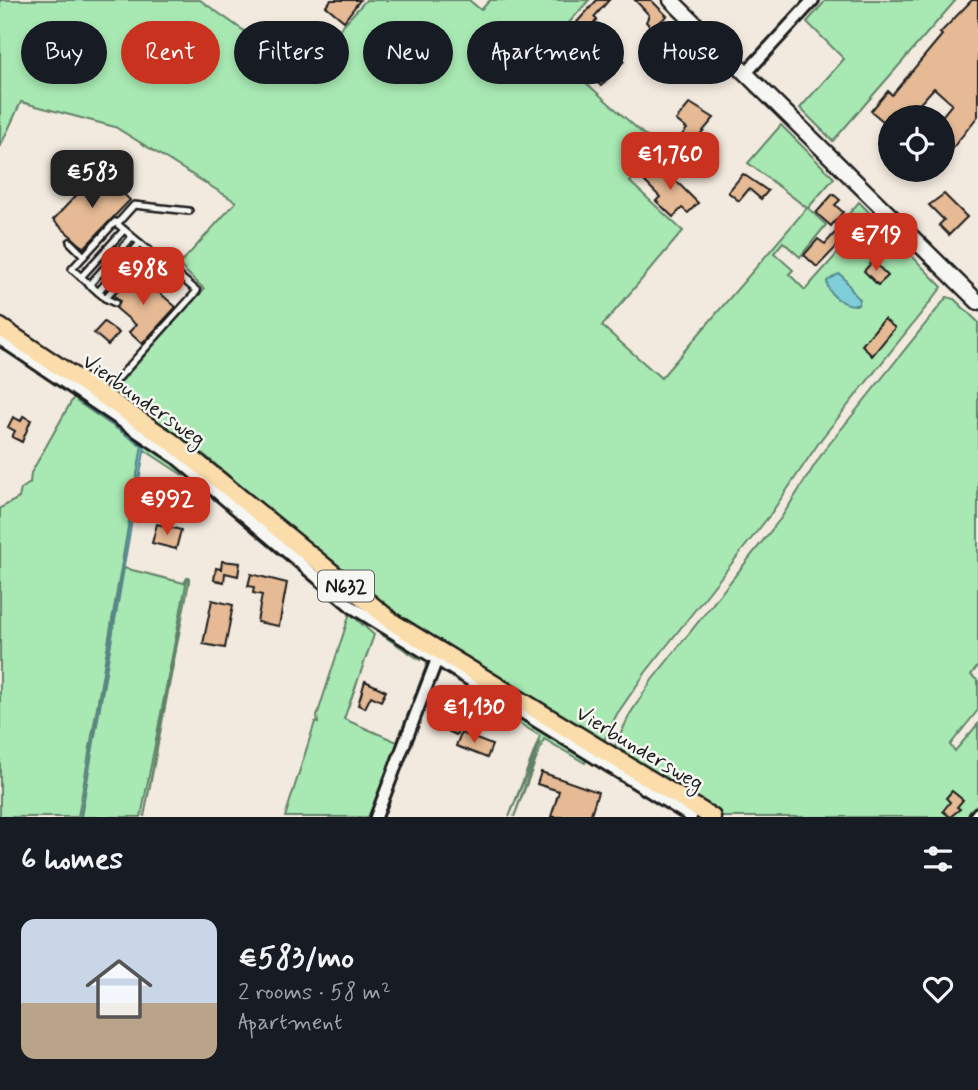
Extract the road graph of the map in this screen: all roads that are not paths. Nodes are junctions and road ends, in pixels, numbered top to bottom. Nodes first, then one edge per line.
1 (671, 0) edge
2 (813, 0) edge
3 (746, 73) junction
4 (189, 211) dead end
5 (117, 224) junction
6 (124, 230) junction
7 (132, 237) junction
8 (70, 242) dead end
9 (140, 243) junction
10 (149, 250) junction
11 (84, 256) junction
12 (81, 277) junction
13 (89, 285) junction
14 (97, 292) junction
15 (105, 298) junction
16 (978, 302) edge
17 (115, 303) dead end
18 (0, 327) edge
19 (0, 339) edge
20 (103, 396) junction
21 (438, 656) junction
22 (376, 817) edge
23 (691, 817) edge
24 (712, 817) edge

1 - 3 street
2 - 3 street
3 - 16 street
4 - 5 lane
5 - 6 lane
5 - 11 lane
6 - 7 lane
6 - 12 lane
7 - 9 lane
7 - 13 lane
8 - 11 lane
9 - 10 lane
9 - 14 lane
10 - 15 lane
10 - 20 lane
11 - 12 lane
12 - 13 lane
13 - 14 lane
14 - 15 lane
15 - 17 lane
18 - 20 main road, Vierbundersweg / N632
19 - 21 street, Vierbundersweg
20 - 21 main road, Vierbundersweg / N632
21 - 22 street
21 - 23 street, Vierbundersweg
21 - 24 main road, Vierbundersweg / N632

